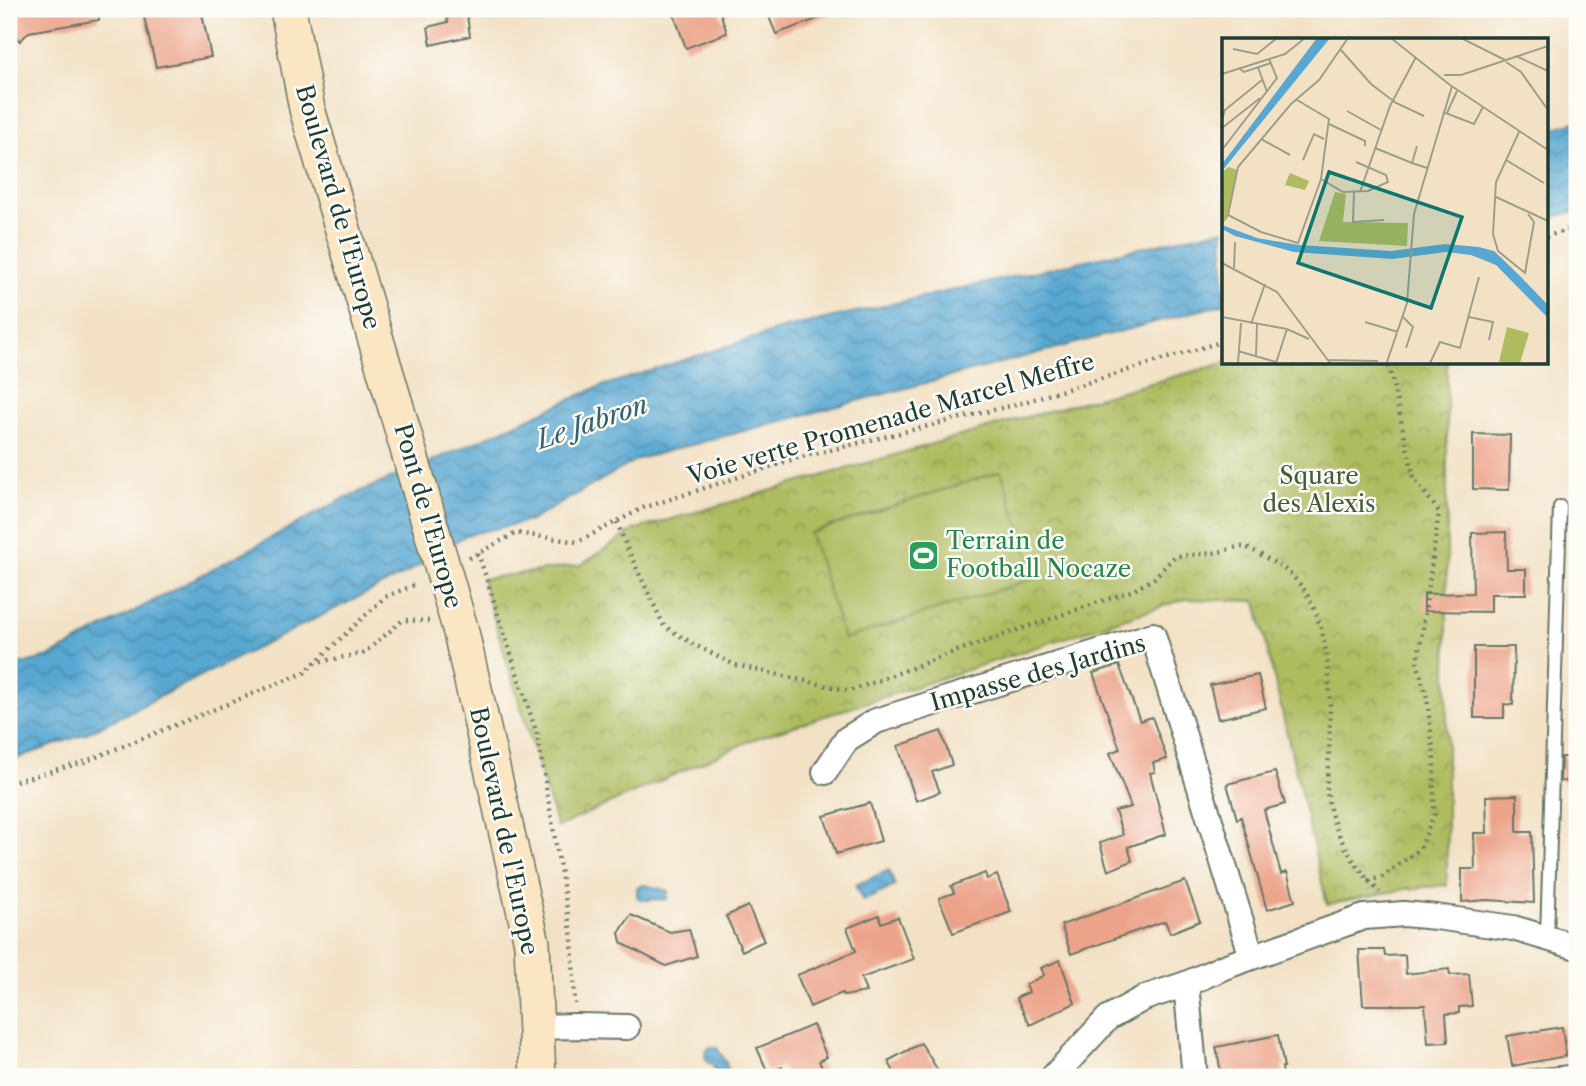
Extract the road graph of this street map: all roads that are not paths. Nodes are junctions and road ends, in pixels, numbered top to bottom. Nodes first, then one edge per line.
1 (288, 9) edge
2 (396, 404) joint
3 (1560, 507) dead end
4 (459, 624) joint
5 (825, 772) dead end
6 (1546, 938) junction
7 (1577, 947) edge
8 (1252, 957) junction
9 (1186, 984) junction
10 (536, 1027) junction
11 (627, 1027) dead end
12 (1577, 1071) edge
13 (538, 1077) edge
14 (1053, 1077) edge
15 (1195, 1077) edge
16 (1527, 1077) edge

1 - 2 main road, Boulevard de l'Europe
2 - 4 main road, Pont de l'Europe, bridge
3 - 6 lane
4 - 10 main road, Boulevard de l'Europe
5 - 8 street, Impasse des Jardins
6 - 7 street
6 - 8 street
8 - 9 street
9 - 14 street
9 - 15 street
10 - 11 street
10 - 13 main road, Boulevard de l'Europe
12 - 16 lane

